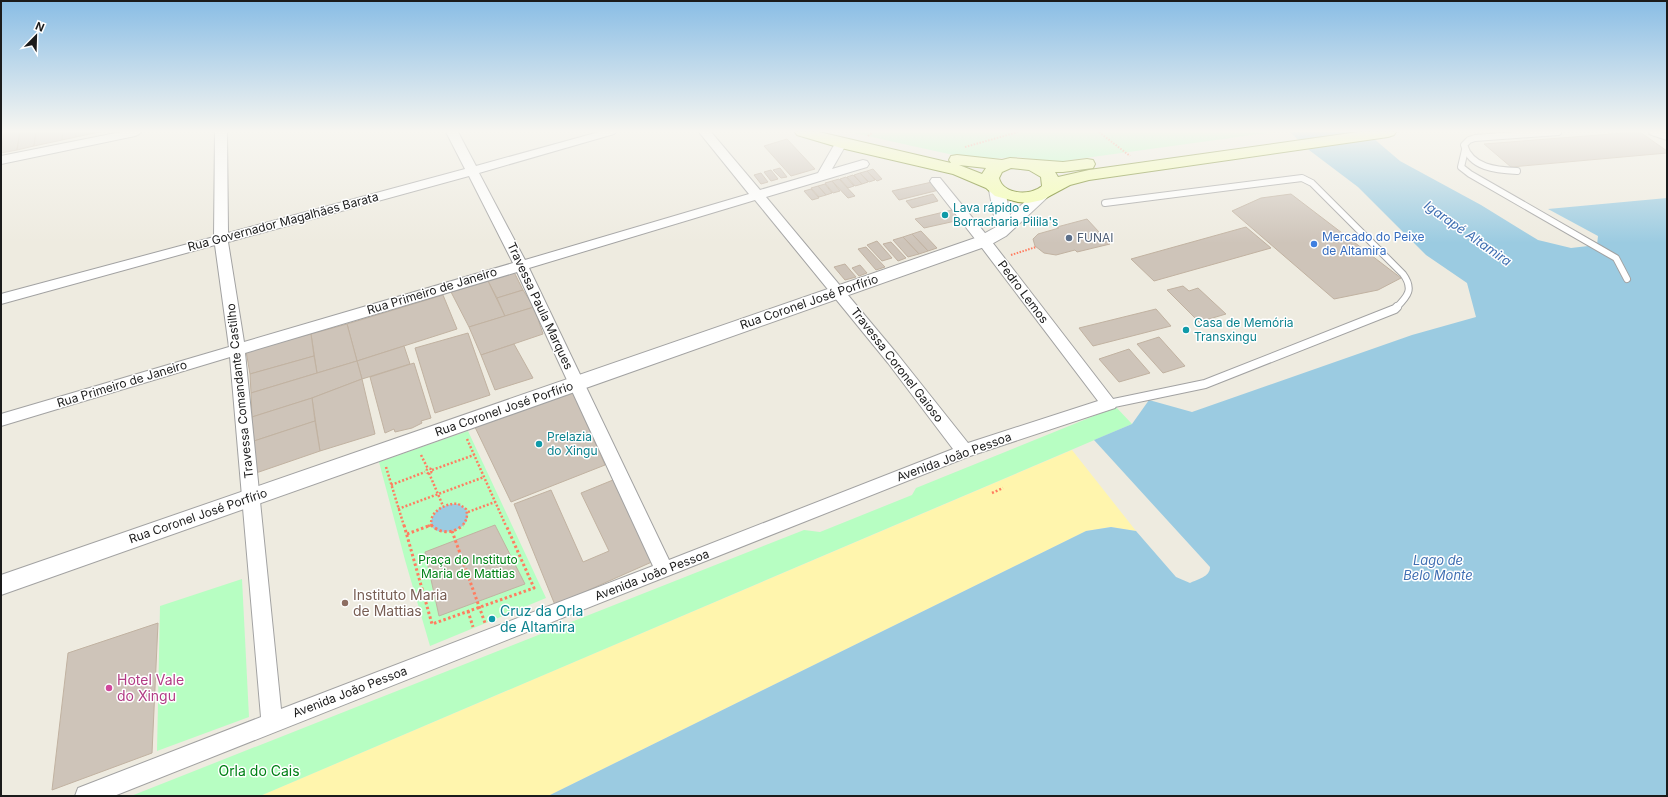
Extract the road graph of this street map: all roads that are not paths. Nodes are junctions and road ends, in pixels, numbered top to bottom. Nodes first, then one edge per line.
1 (221, 169) edge
2 (479, 169) edge
3 (737, 169) edge
4 (825, 169) edge
5 (845, 169) edge
6 (955, 169) edge
7 (995, 169) edge
8 (1038, 169) edge
9 (1121, 169) edge
10 (1464, 169) edge
11 (1499, 169) edge
12 (473, 171) junction
13 (1518, 171) dead end
14 (823, 175) junction
15 (936, 181) dead end
16 (995, 187) junction
17 (1047, 191) junction
18 (759, 195) junction
19 (1105, 203) dead end
20 (1004, 228) junction
21 (221, 239) junction
22 (984, 240) junction
23 (521, 265) junction
24 (1627, 279) dead end
25 (838, 292) junction
26 (1, 299) edge
27 (238, 349) junction
28 (576, 384) junction
29 (1109, 404) junction
30 (1, 420) edge
31 (964, 451) junction
32 (251, 497) junction
33 (664, 570) junction
34 (1, 586) edge
35 (272, 722) junction
36 (86, 796) edge

1 - 21 street, Travessa Comandante Castilho
2 - 12 street, Rua Governador Magalhães Barata
3 - 18 street, Travessa Coronel Gaioso
4 - 14 street
5 - 14 street, Rua Primeiro de Janeiro
6 - 16 main road
7 - 16 main road
8 - 17 main road
9 - 17 main road
10 - 24 lane
11 - 13 lane
12 - 21 street, Rua Governador Magalhães Barata
12 - 23 street, Travessa Paula Marques
14 - 18 street, Rua Primeiro de Janeiro
15 - 22 street, Pedro Lemos
16 - 17 main road
16 - 20 street
17 - 20 street, Rua Coronel José Porfírio
18 - 23 street, Rua Primeiro de Janeiro
18 - 25 street, Travessa Coronel Gaioso
19 - 29 lane
20 - 22 street, Rua Coronel José Porfírio
21 - 26 street, Rua Governador Magalhães Barata
21 - 27 street, Travessa Comandante Castilho
22 - 25 street, Rua Coronel José Porfírio
22 - 29 street, Pedro Lemos
23 - 27 street, Rua Primeiro de Janeiro
23 - 28 street, Travessa Paula Marques
25 - 28 street, Rua Coronel José Porfírio
25 - 31 street, Travessa Coronel Gaioso
27 - 30 street, Rua Primeiro de Janeiro
27 - 32 street, Travessa Comandante Castilho
28 - 32 street, Rua Coronel José Porfírio
28 - 33 street, Travessa Paula Marques
29 - 31 street, Avenida João Pessoa
31 - 33 street, Avenida João Pessoa
32 - 34 street, Rua Coronel José Porfírio
32 - 35 street, Travessa Comandante Castilho
33 - 35 street, Avenida João Pessoa
35 - 36 street, Avenida João Pessoa

